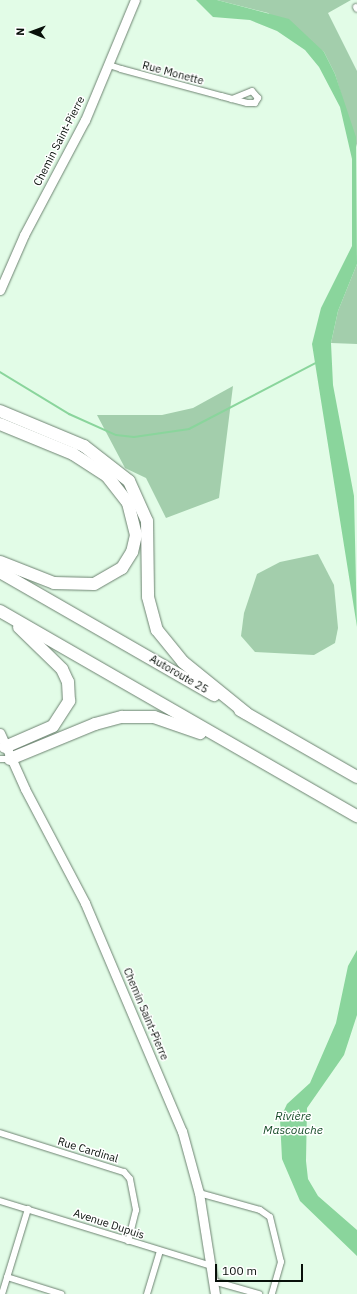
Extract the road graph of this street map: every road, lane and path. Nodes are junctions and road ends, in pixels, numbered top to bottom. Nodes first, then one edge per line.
1 (135, 0) edge
2 (109, 65) junction
3 (232, 99) dead end
4 (0, 290) edge
5 (0, 411) edge
6 (0, 424) edge
7 (0, 562) edge
8 (0, 572) edge
9 (1, 611) edge
10 (246, 713) junction
11 (0, 733) edge
12 (245, 751) junction
13 (4, 755) edge
14 (357, 777) edge
15 (357, 816) edge
16 (0, 1133) edge
17 (199, 1193) junction
18 (0, 1201) edge
19 (28, 1210) junction
20 (128, 1241) junction
21 (160, 1251) junction
22 (211, 1266) junction
23 (7, 1277) junction
24 (213, 1281) junction
25 (2, 1294) edge
26 (62, 1294) edge
27 (147, 1294) edge
28 (216, 1294) edge
29 (259, 1294) edge
30 (272, 1294) edge

1 - 2 street, Chemin Saint-Pierre
2 - 3 street, Rue Monette
2 - 4 street, Chemin Saint-Pierre
5 - 10 highway
6 - 7 highway
8 - 10 highway, Autoroute 25
9 - 12 highway
9 - 13 highway
10 - 14 highway, Autoroute 25
11 - 13 street, Chemin Saint-Pierre
12 - 13 highway
12 - 15 highway
13 - 17 street, Chemin Saint-Pierre
16 - 20 street, Rue Cardinal
17 - 22 street, Chemin Saint-Pierre
17 - 30 street
18 - 19 street, Avenue Dupuis
19 - 20 street, Avenue Dupuis
19 - 23 street
20 - 21 street, Avenue Dupuis
21 - 22 street, Avenue Dupuis
21 - 27 street
22 - 24 street, Chemin Saint-Pierre
23 - 25 street
23 - 26 street
24 - 28 street, Chemin Saint-Pierre
24 - 29 street

